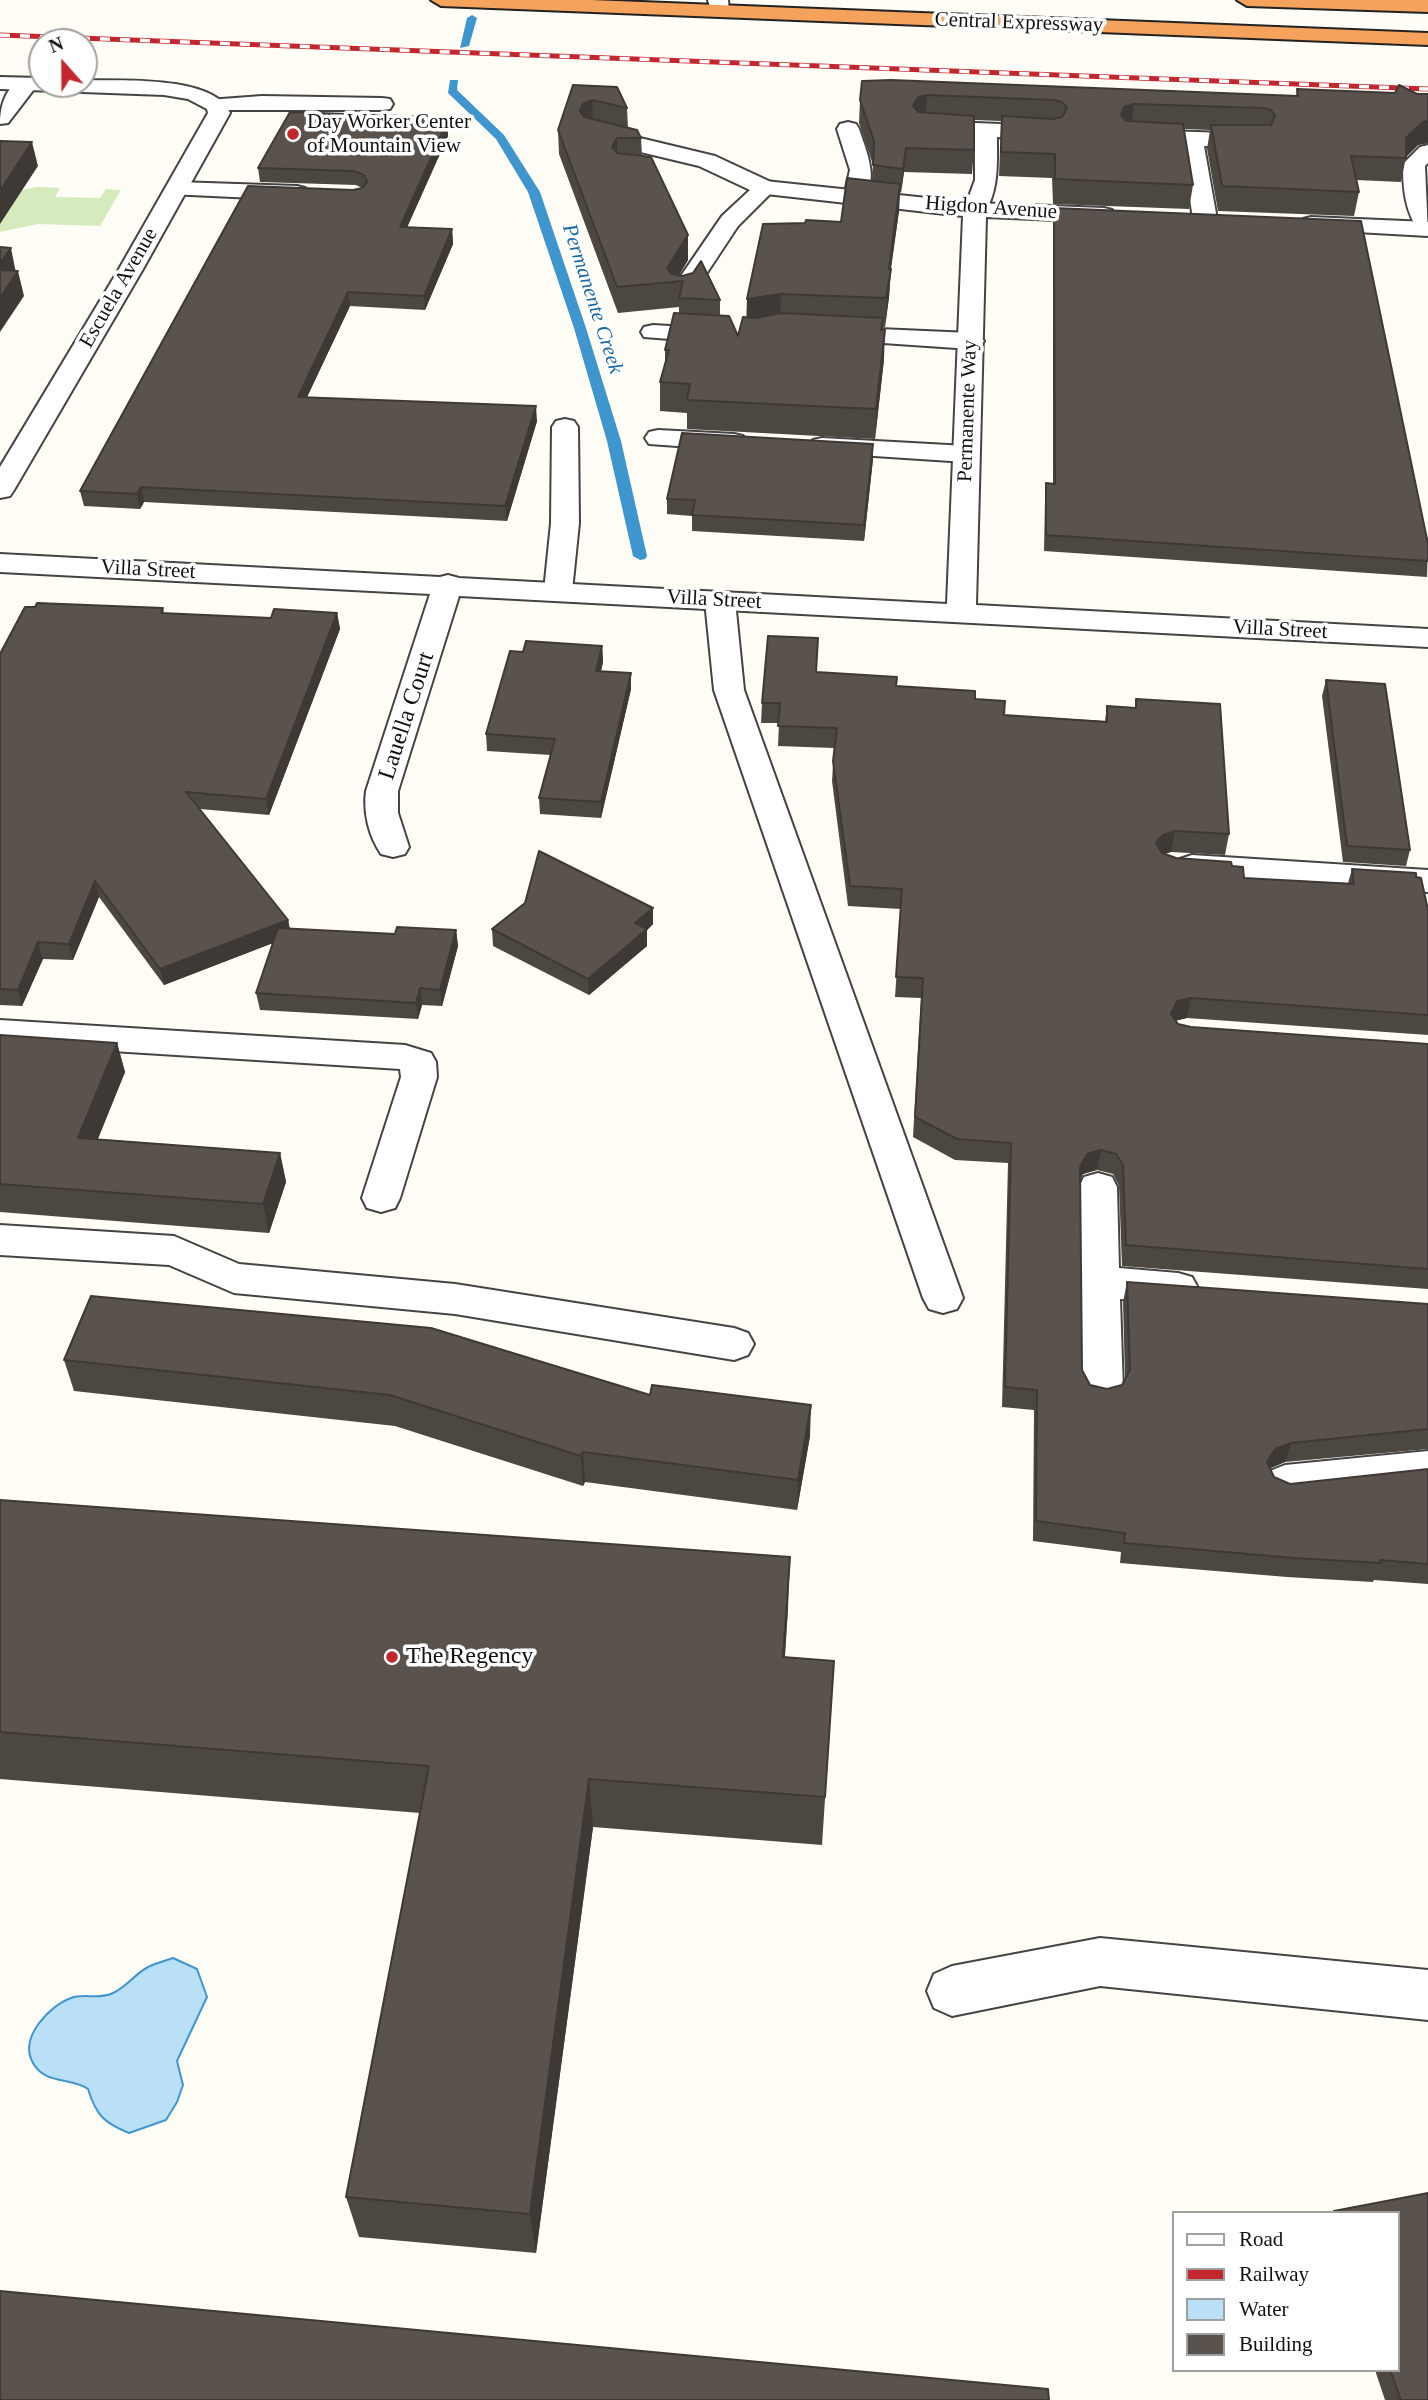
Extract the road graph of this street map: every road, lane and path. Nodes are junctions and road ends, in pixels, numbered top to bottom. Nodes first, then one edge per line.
1 (441, 0) edge
2 (1247, 0) edge
3 (718, 5) edge
4 (1428, 6) edge
5 (1428, 39) edge
6 (0, 83) edge
7 (27, 84) junction
8 (382, 104) dead end
9 (216, 106) junction
10 (2, 112) edge
11 (925, 128) edge
12 (848, 129) dead end
13 (986, 130) junction
14 (1051, 133) edge
15 (594, 134) edge
16 (1131, 137) edge
17 (1192, 139) junction
18 (1258, 141) edge
19 (1428, 152) edge
20 (663, 173) dead end
21 (765, 188) junction
22 (177, 189) junction
23 (313, 193) edge
24 (855, 197) junction
25 (975, 210) junction
26 (771, 213) dead end
27 (1124, 216) edge
28 (1178, 218) edge
29 (1205, 219) junction
30 (1233, 220) edge
31 (1289, 223) edge
32 (1428, 228) edge
33 (682, 292) edge
34 (653, 332) dead end
35 (807, 333) edge
36 (742, 337) edge
37 (971, 341) junction
38 (565, 427) dead end
39 (659, 438) dead end
40 (766, 443) edge
41 (792, 445) edge
42 (966, 454) junction
43 (0, 490) edge
44 (0, 563) edge
45 (448, 584) junction
46 (558, 591) junction
47 (720, 601) junction
48 (961, 613) junction
49 (1428, 638) edge
50 (393, 847) dead end
51 (1172, 865) edge
52 (1428, 880) edge
53 (0, 1032) edge
54 (1098, 1186) dead end
55 (381, 1198) dead end
56 (0, 1240) edge
57 (1100, 1282) junction
58 (1210, 1290) edge
59 (943, 1298) dead end
60 (734, 1344) dead end
61 (1102, 1390) edge
62 (1428, 1468) edge
63 (1285, 1483) edge
64 (952, 1991) dead end
65 (1428, 1996) edge

1 - 3 highway, Central Expressway
2 - 4 highway
3 - 5 highway, Central Expressway
6 - 7 street
7 - 9 street
7 - 10 street
8 - 9 street
9 - 22 street, Escuela Avenue
11 - 13 street
12 - 24 street
13 - 14 street
13 - 25 street, Permanente Way
15 - 21 street
16 - 17 street
17 - 18 street
17 - 29 street
19 - 32 street
20 - 21 street, Higdon Avenue
21 - 24 street, Higdon Avenue
21 - 26 street
21 - 33 street
22 - 23 street
22 - 43 street, Escuela Avenue
24 - 25 street, Higdon Avenue
25 - 27 street, Higdon Avenue
25 - 37 street, Permanente Way
28 - 29 street
29 - 30 street
31 - 32 street
34 - 36 street
35 - 37 street
37 - 42 street, Permanente Way
38 - 46 street
39 - 40 street
41 - 42 street
42 - 48 street, Permanente Way
44 - 45 street, Villa Street
45 - 46 street, Villa Street
45 - 50 street, Lauella Court
46 - 47 street, Villa Street
47 - 48 street, Villa Street
47 - 59 street
48 - 49 street, Villa Street
51 - 52 street
53 - 55 street
54 - 57 street
56 - 60 street
57 - 58 street
57 - 61 street
62 - 63 street
64 - 65 street

